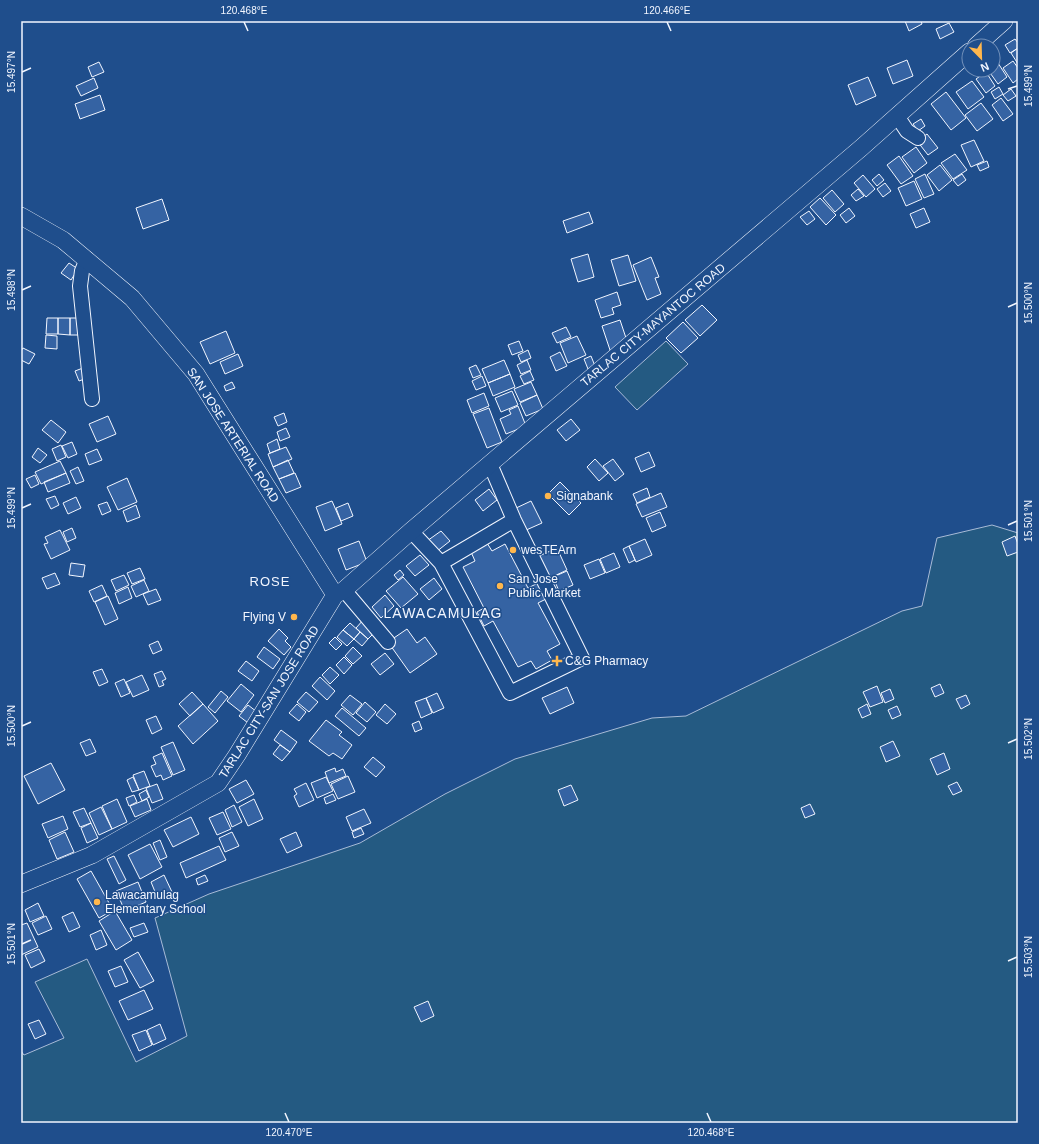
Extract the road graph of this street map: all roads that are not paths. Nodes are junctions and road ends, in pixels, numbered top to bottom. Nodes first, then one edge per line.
1 (1004, 21) edge
2 (985, 38) edge
3 (961, 59) edge
4 (897, 116) junction
5 (918, 138) dead end
6 (21, 216) edge
7 (87, 259) junction
8 (92, 399) dead end
9 (490, 464) junction
10 (514, 520) junction
11 (410, 532) junction
12 (441, 563) junction
13 (340, 593) junction
14 (388, 642) dead end
15 (21, 884) edge

1 - 2 main road
3 - 4 main road, TARLAC CITY-MAYANTOC ROAD
4 - 5 street
4 - 9 main road, TARLAC CITY-MAYANTOC ROAD
6 - 7 main road, SAN JOSE ARTERIAL ROAD
7 - 8 street
7 - 13 main road, SAN JOSE ARTERIAL ROAD
9 - 10 street
9 - 11 main road, TARLAC CITY-MAYANTOC ROAD
10 - 12 street
10 - 12 street
11 - 12 street
11 - 13 main road, TARLAC CITY-MAYANTOC ROAD
13 - 14 street
13 - 15 main road, TARLAC CITY-SAN JOSE ROAD

